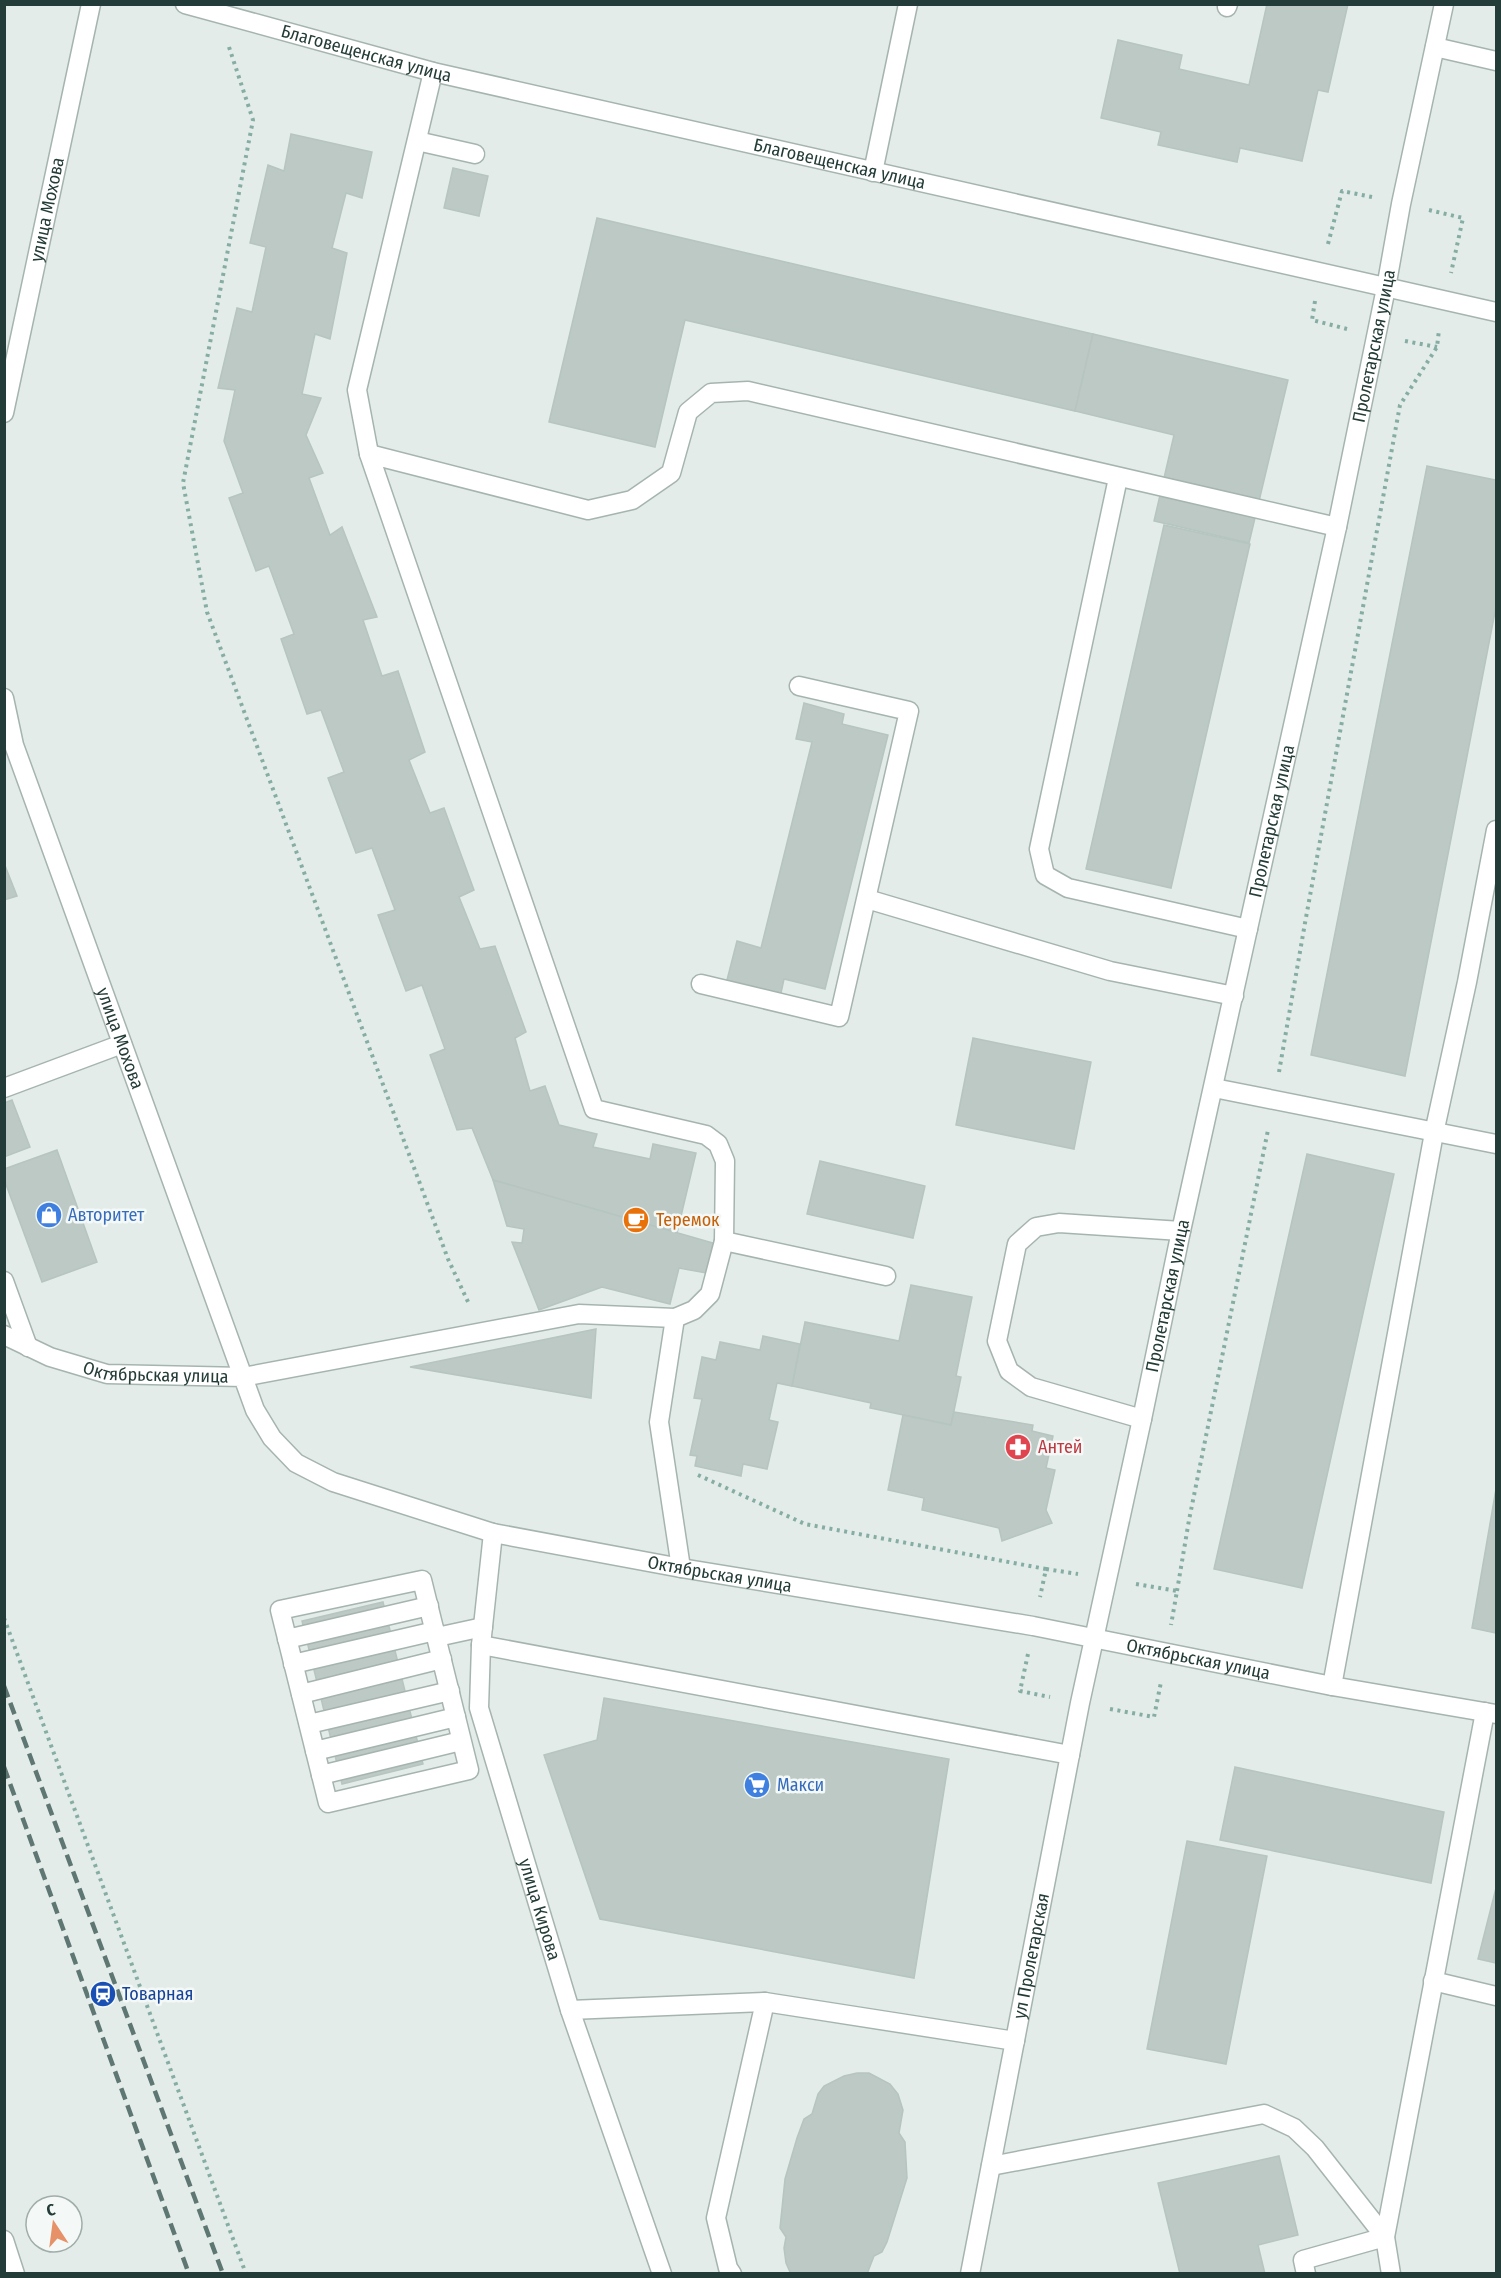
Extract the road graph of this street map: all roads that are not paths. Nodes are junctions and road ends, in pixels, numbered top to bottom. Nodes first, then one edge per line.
1 (91, 4) edge
2 (185, 4) edge
3 (908, 4) edge
4 (1444, 4) edge
5 (1435, 47) junction
6 (1497, 61) edge
7 (433, 72) junction
8 (417, 141) junction
9 (475, 154) dead end
10 (873, 172) junction
11 (1386, 288) junction
12 (1497, 312) edge
13 (4, 413) edge
14 (369, 454) junction
15 (1118, 478) junction
16 (1337, 527) junction
17 (799, 686) dead end
18 (4, 698) edge
19 (9, 746) edge
20 (1497, 830) edge
21 (867, 899) junction
22 (1248, 928) junction
23 (701, 984) dead end
24 (1234, 996) junction
25 (122, 1044) junction
26 (4, 1088) edge
27 (1214, 1088) junction
28 (1434, 1133) junction
29 (1497, 1144) edge
30 (1181, 1231) junction
31 (724, 1241) junction
32 (886, 1276) dead end
33 (4, 1281) edge
34 (675, 1318) junction
35 (4, 1335) edge
36 (28, 1347) junction
37 (243, 1377) junction
38 (1142, 1419) junction
39 (493, 1533) junction
40 (681, 1568) junction
41 (429, 1606) junction
42 (436, 1634) junction
43 (482, 1636) junction
44 (287, 1639) junction
45 (1093, 1639) junction
46 (442, 1659) junction
47 (293, 1664) junction
48 (1332, 1686) junction
49 (450, 1691) junction
50 (301, 1694) junction
51 (479, 1708) junction
52 (1491, 1713) edge
53 (455, 1715) junction
54 (309, 1724) junction
55 (462, 1741) junction
56 (315, 1751) junction
57 (1070, 1755) junction
58 (321, 1775) junction
59 (1433, 1981) junction
60 (1497, 1996) edge
61 (765, 2002) junction
62 (570, 2010) junction
63 (1015, 2041) junction
64 (991, 2166) junction
65 (1385, 2237) junction
66 (4, 2240) edge
67 (15, 2274) edge
68 (662, 2274) edge
69 (732, 2274) edge
70 (970, 2274) edge
71 (1306, 2274) edge
72 (1391, 2274) edge

1 - 13 street, улица Мохова
2 - 7 street, Благовещенская улица
3 - 10 street
4 - 5 street, Пролетарская улица
5 - 6 street
5 - 11 street, Пролетарская улица
7 - 8 street
7 - 10 street, Благовещенская улица
8 - 9 street
8 - 14 street
10 - 11 street, Благовещенская улица
11 - 12 street, Благовещенская улица
11 - 16 street, Пролетарская улица
14 - 15 street
14 - 31 street
15 - 16 street
15 - 22 street
16 - 22 street, Пролетарская улица
17 - 21 street
18 - 19 street, улица Мохова
19 - 25 street, улица Мохова
20 - 28 street
21 - 23 street
21 - 24 street
22 - 24 street, Пролетарская улица
24 - 27 street, Пролетарская улица
25 - 26 street
25 - 37 street, улица Мохова
27 - 28 street
27 - 30 street, Пролетарская улица
28 - 29 street
28 - 48 street
30 - 38 street, Пролетарская улица
30 - 38 street
31 - 32 street
31 - 34 street
33 - 36 street
34 - 37 street
34 - 40 street
35 - 36 street, Октябрьская улица
36 - 37 street, Октябрьская улица
37 - 39 street, Октябрьская улица
38 - 45 street, Пролетарская улица
39 - 40 street, Октябрьская улица
39 - 43 street, улица Кирова
40 - 45 street, Октябрьская улица
41 - 42 street
41 - 44 street
41 - 44 street
42 - 43 street
42 - 46 street
42 - 47 street
43 - 51 street, улица Кирова
43 - 57 street
44 - 47 street
45 - 48 street, Октябрьская улица
45 - 57 street, ул Пролетарская
46 - 49 street
46 - 50 street
47 - 50 street
48 - 52 street, Октябрьская улица
49 - 53 street
49 - 54 street
50 - 54 street
51 - 53 street
51 - 62 street, улица Кирова
52 - 59 street
53 - 55 street
53 - 56 street
54 - 56 street
55 - 58 street
55 - 58 street
56 - 58 street
57 - 63 street, ул Пролетарская
59 - 60 street
59 - 65 street
61 - 62 street
61 - 63 street
61 - 69 street
62 - 68 street, улица Кирова
63 - 64 street, ул Пролетарская
64 - 65 street
64 - 70 street, ул Пролетарская
65 - 71 street
65 - 72 street
66 - 67 street

